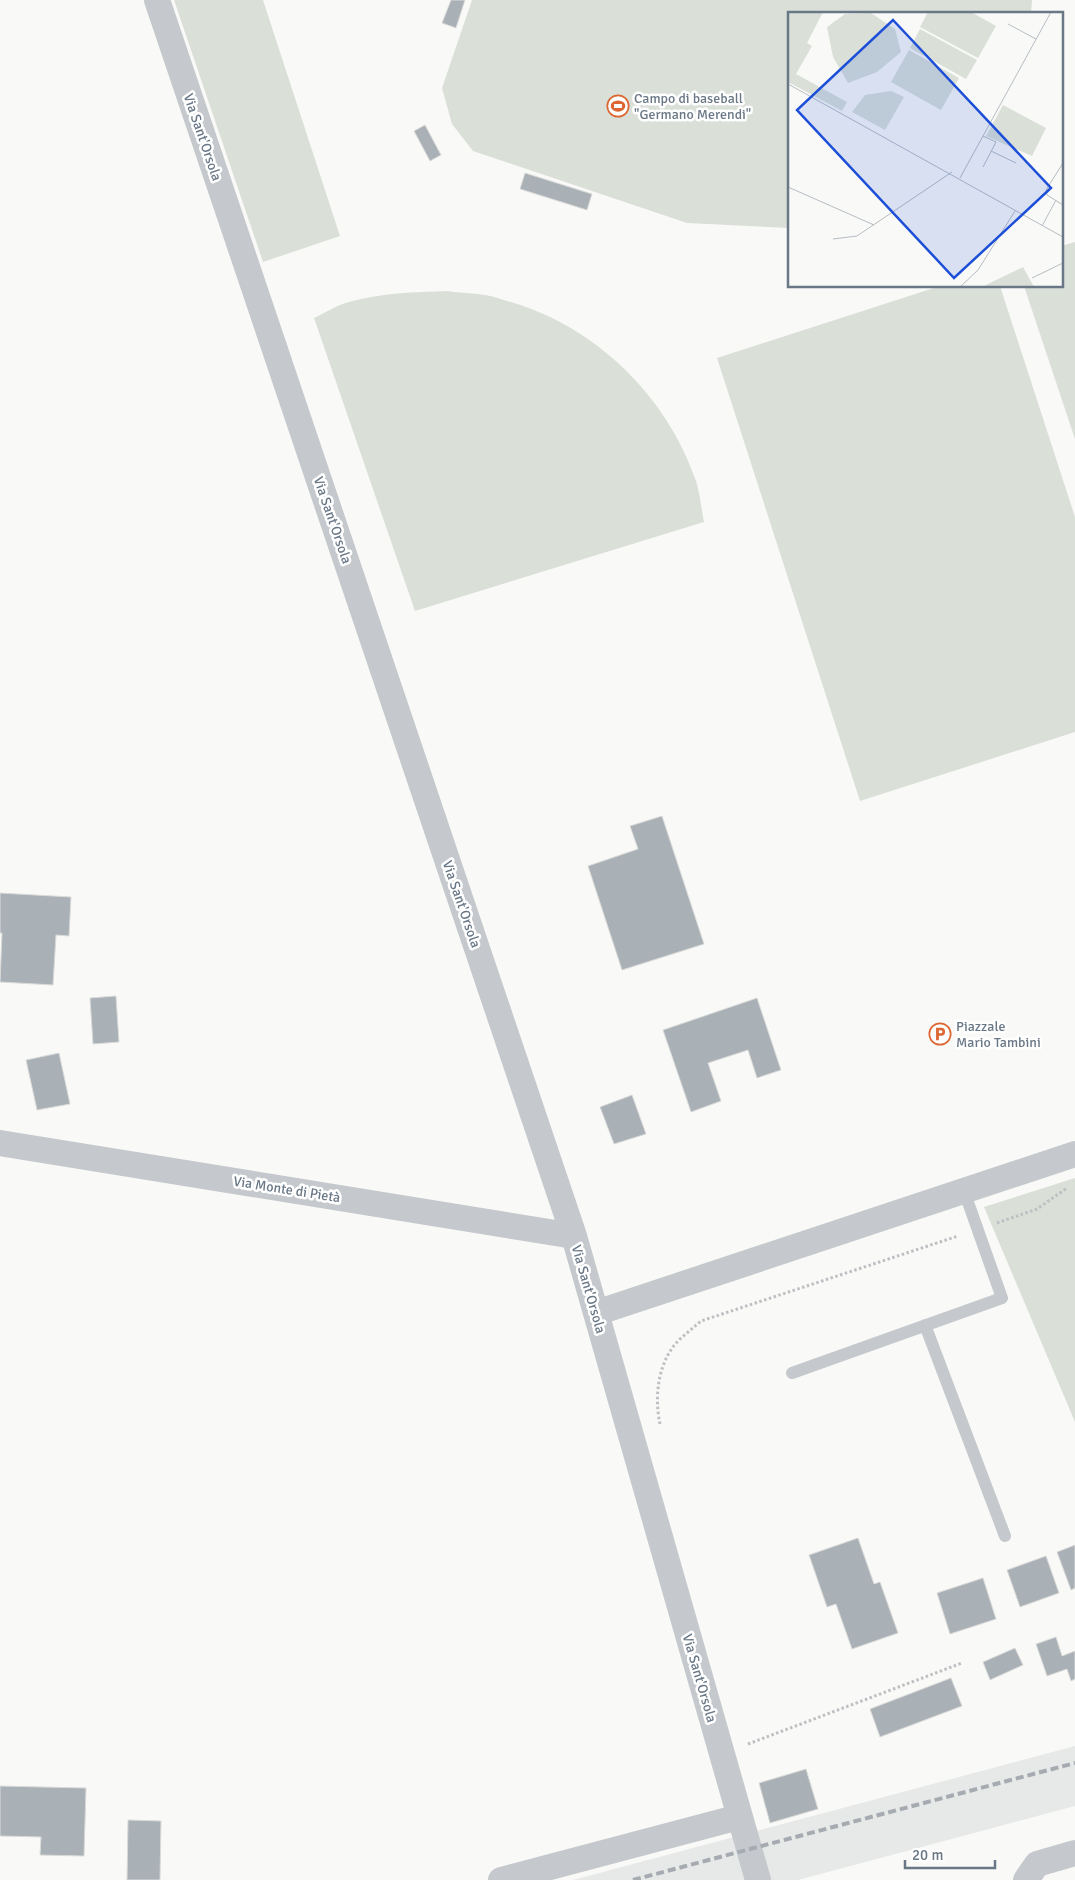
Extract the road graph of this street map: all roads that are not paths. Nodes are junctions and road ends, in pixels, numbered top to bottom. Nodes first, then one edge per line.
1 (157, 0) edge
2 (0, 1143) edge
3 (1075, 1154) edge
4 (964, 1191) junction
5 (574, 1236) junction
6 (596, 1313) junction
7 (925, 1325) junction
8 (792, 1373) dead end
9 (1005, 1536) dead end
10 (739, 1817) junction
11 (1075, 1854) edge
12 (501, 1880) edge
13 (758, 1880) edge
14 (1026, 1880) edge

1 - 5 street, Via Sant'Orsola
2 - 5 street, Via Monte di Pietà
3 - 4 street
4 - 6 street
4 - 7 lane
5 - 6 street, Via Sant'Orsola
6 - 10 street, Via Sant'Orsola
7 - 8 lane
7 - 9 lane
10 - 12 street
10 - 13 street, Via Sant'Orsola
11 - 14 street

